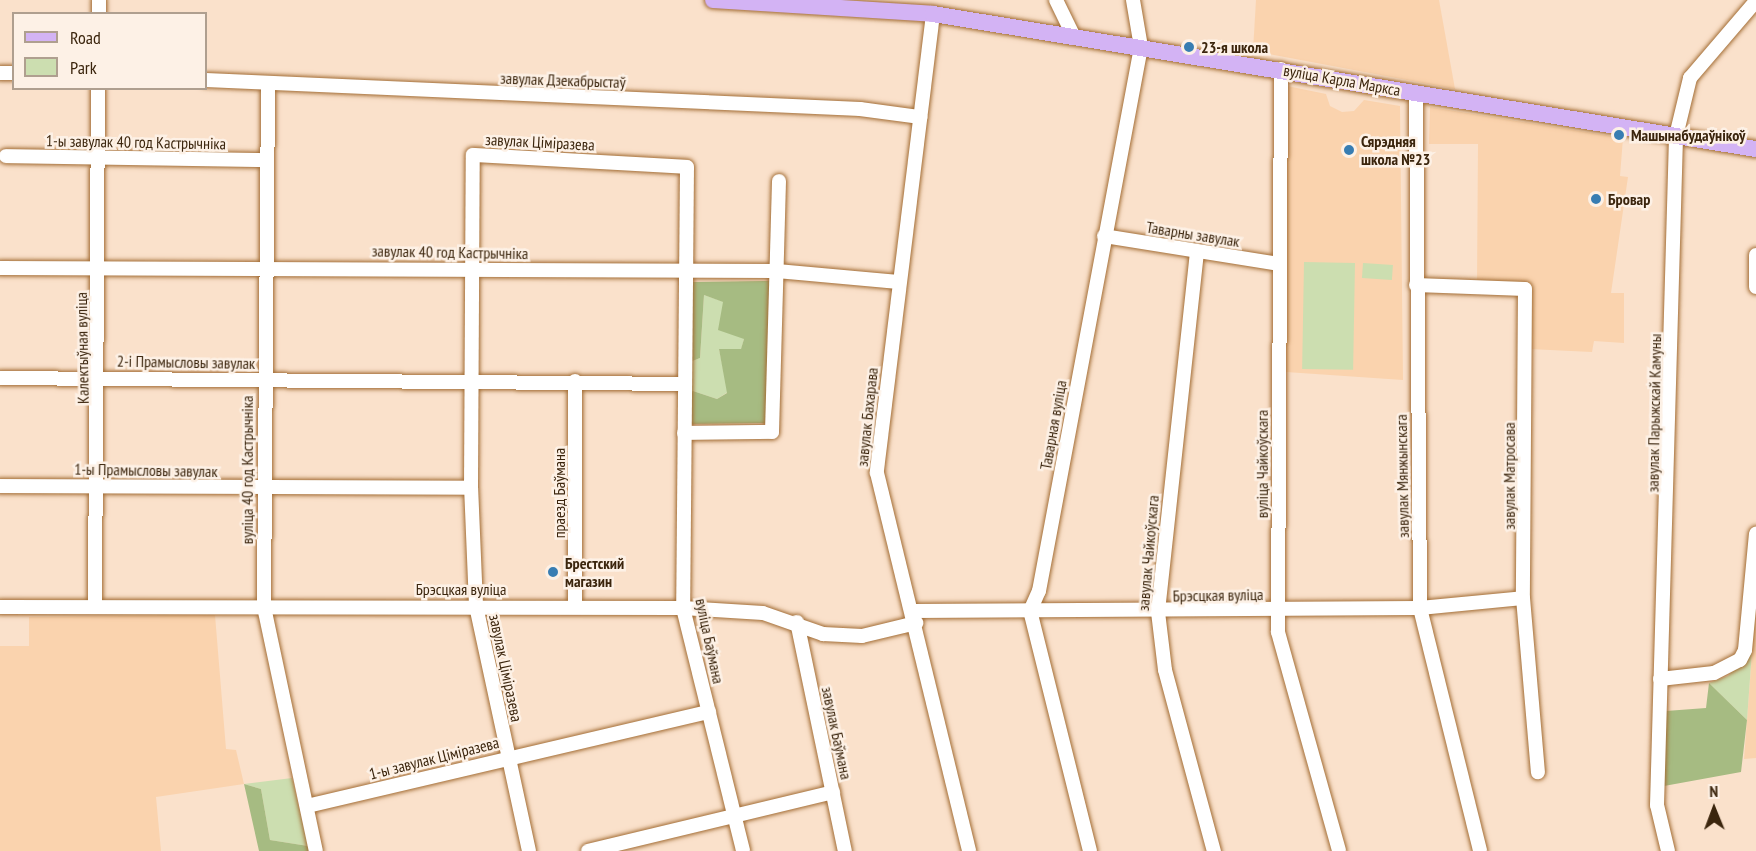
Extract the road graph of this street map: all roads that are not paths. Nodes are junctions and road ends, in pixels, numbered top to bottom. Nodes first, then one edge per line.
1 (713, 0) edge
2 (1056, 0) edge
3 (1133, 0) edge
4 (1756, 1) edge
5 (935, 5) edge
6 (1074, 37) junction
7 (1141, 47) junction
8 (1281, 69) junction
9 (207, 80) edge
10 (268, 84) junction
11 (98, 90) edge
12 (1416, 93) junction
13 (920, 117) junction
14 (1676, 136) junction
15 (1756, 149) edge
16 (6, 156) dead end
17 (98, 158) junction
18 (266, 160) junction
19 (687, 167) joint
20 (779, 181) dead end
21 (1104, 236) junction
22 (1197, 252) junction
23 (1756, 255) edge
24 (1278, 264) junction
25 (97, 267) junction
26 (265, 267) junction
27 (0, 268) edge
28 (472, 269) junction
29 (686, 271) junction
30 (777, 271) junction
31 (899, 282) junction
32 (1416, 285) junction
33 (1756, 287) edge
34 (0, 378) edge
35 (99, 378) junction
36 (263, 380) junction
37 (471, 381) junction
38 (575, 381) junction
39 (684, 384) junction
40 (684, 433) junction
41 (99, 485) junction
42 (0, 486) edge
43 (263, 488) junction
44 (471, 488) junction
45 (1756, 534) edge
46 (1523, 598) junction
47 (476, 605) junction
48 (575, 605) junction
49 (95, 606) junction
50 (0, 607) edge
51 (264, 607) junction
52 (683, 608) junction
53 (1420, 608) junction
54 (1278, 610) junction
55 (1030, 611) junction
56 (1158, 612) junction
57 (915, 617) junction
58 (796, 622) junction
59 (1660, 679) junction
60 (709, 712) junction
61 (508, 757) junction
62 (1538, 772) dead end
63 (833, 792) junction
64 (307, 806) junction
65 (735, 818) junction
66 (316, 851) edge
67 (529, 851) edge
68 (588, 851) edge
69 (742, 851) edge
70 (845, 851) edge
71 (969, 851) edge
72 (1090, 851) edge
73 (1214, 851) edge
74 (1339, 851) edge
75 (1480, 851) edge
76 (1668, 851) edge

1 - 5 main road, вуліца Карла Маркса
2 - 6 street
3 - 7 street, Таварная вуліца
4 - 14 street, завулак Парыжскай Камуны
5 - 6 main road, вуліца Карла Маркса
5 - 13 street, завулак Бахарава
6 - 7 main road, вуліца Карла Маркса
7 - 8 main road, вуліца Карла Маркса
7 - 21 street, Таварная вуліца
8 - 12 main road, вуліца Карла Маркса
8 - 24 street, вуліца Чайкоўскага
9 - 10 street, завулак Дзекабрыстаў
10 - 13 street, завулак Дзекабрыстаў
10 - 18 street, вуліца 40 год Кастрычніка
11 - 17 street, Калектыўная вуліца
12 - 14 main road, вуліца Карла Маркса
12 - 32 street, завулак Мянжынскага
13 - 31 street, завулак Бахарава
14 - 15 main road, вуліца Карла Маркса
14 - 59 street, завулак Парыжскай Камуны
16 - 17 street, 1-ы завулак 40 год Кастрычніка
17 - 18 street, 1-ы завулак 40 год Кастрычніка
17 - 25 street, Калектыўная вуліца
18 - 26 street, вуліца 40 год Кастрычніка
19 - 28 street, завулак Ціміразева
19 - 29 street, вуліца Баўмана
20 - 30 street
21 - 22 street, Таварны завулак
21 - 55 street, Таварная вуліца
22 - 24 street, Таварны завулак
22 - 56 street, завулак Чайкоўскага
23 - 33 street
24 - 54 street, вуліца Чайкоўскага
25 - 26 street, завулак 40 год Кастрычніка
25 - 27 street, завулак 40 год Кастрычніка
25 - 35 street, Калектыўная вуліца
26 - 28 street, завулак 40 год Кастрычніка
26 - 36 street, вуліца 40 год Кастрычніка
28 - 29 street, завулак 40 год Кастрычніка
28 - 37 street, завулак Ціміразева
29 - 30 street, завулак 40 год Кастрычніка
29 - 39 street, вуліца Баўмана
30 - 31 street, завулак 40 год Кастрычніка
30 - 40 street
31 - 57 street, завулак Бахарава
32 - 46 street, завулак Матросава
32 - 53 street, завулак Мянжынскага
34 - 35 street, 2-і Прамысловы завулак
35 - 36 street, 2-і Прамысловы завулак
35 - 41 street, Калектыўная вуліца
36 - 37 street
36 - 43 street, вуліца 40 год Кастрычніка
37 - 38 street
37 - 44 street, завулак Ціміразева
38 - 39 street
38 - 48 street, праезд Баўмана
39 - 40 street, вуліца Баўмана
40 - 52 street, вуліца Баўмана
41 - 42 street, 1-ы Прамысловы завулак
41 - 43 street, 1-ы Прамысловы завулак
41 - 49 street, Калектыўная вуліца
43 - 44 street, 1-ы Прамысловы завулак
43 - 51 street, вуліца 40 год Кастрычніка
44 - 47 street, завулак Ціміразева
45 - 59 street
46 - 53 street, Брэсцкая вуліца
46 - 62 street, завулак Матросава
47 - 48 street, Брэсцкая вуліца
47 - 51 street, Брэсцкая вуліца
47 - 61 street, завулак Ціміразева
48 - 52 street, Брэсцкая вуліца
49 - 50 street, Брэсцкая вуліца
49 - 51 street, Брэсцкая вуліца
51 - 64 street, вуліца 40 год Кастрычніка
52 - 58 street, Брэсцкая вуліца
52 - 60 street, вуліца Баўмана
53 - 54 street, Брэсцкая вуліца
53 - 75 street, завулак Мянжынскага
54 - 56 street, Брэсцкая вуліца
54 - 74 street, вуліца Чайкоўскага
55 - 56 street, Брэсцкая вуліца
55 - 57 street, Брэсцкая вуліца
55 - 72 street
56 - 73 street, завулак Чайкоўскага
57 - 58 street, Брэсцкая вуліца
57 - 71 street, завулак Бахарава
58 - 63 street, завулак Баўмана
59 - 76 street, завулак Парыжскай Камуны
60 - 61 street, 1-ы завулак Ціміразева
60 - 65 street, вуліца Баўмана
61 - 64 street, 1-ы завулак Ціміразева
61 - 67 street, завулак Ціміразева
63 - 65 street
63 - 70 street, завулак Баўмана
64 - 66 street, вуліца 40 год Кастрычніка
65 - 68 street
65 - 69 street, вуліца Баўмана

